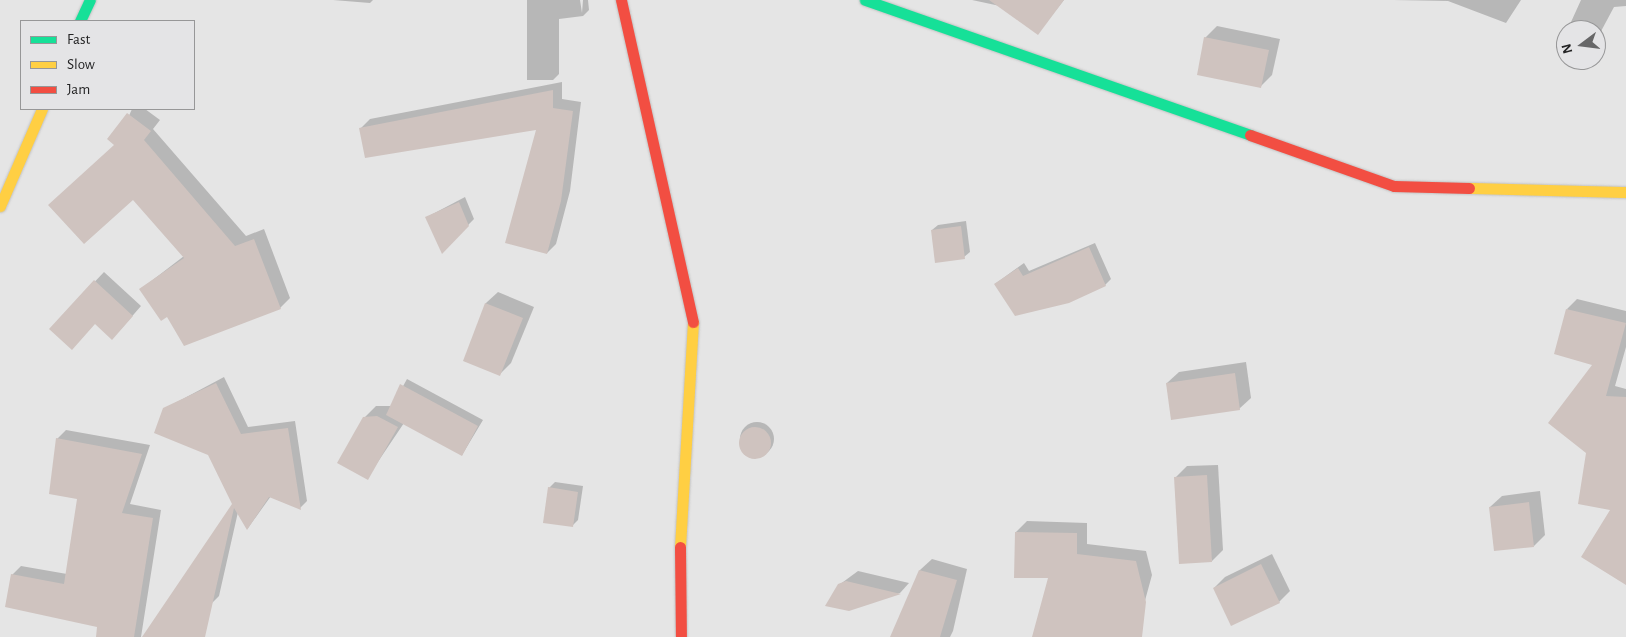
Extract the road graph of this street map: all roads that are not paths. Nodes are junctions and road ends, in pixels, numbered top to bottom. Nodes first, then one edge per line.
1 (90, 0) edge
2 (621, 0) edge
3 (865, 0) edge
4 (80, 20) edge
5 (42, 110) edge
6 (1626, 192) edge
7 (0, 206) edge
8 (681, 637) edge

1 - 4 street
2 - 8 street
3 - 6 street
5 - 7 street

